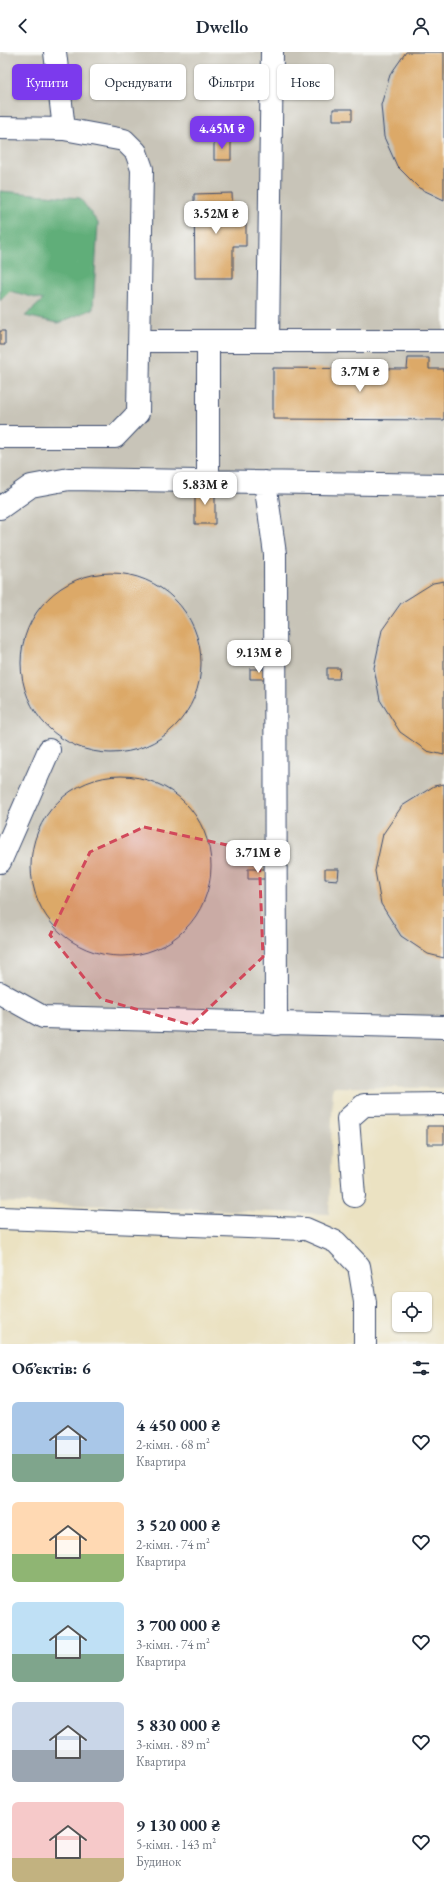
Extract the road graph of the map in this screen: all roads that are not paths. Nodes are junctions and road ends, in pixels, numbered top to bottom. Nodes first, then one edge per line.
1 (56, 52) edge
2 (272, 52) edge
3 (0, 128) edge
4 (64, 129) junction
5 (140, 341) junction
6 (208, 341) junction
7 (268, 341) junction
8 (444, 341) edge
9 (0, 437) edge
10 (208, 481) junction
11 (265, 482) junction
12 (444, 485) edge
13 (0, 508) edge
14 (49, 750) dead end
15 (0, 862) edge
16 (0, 993) edge
17 (276, 1024) junction
18 (444, 1027) edge
19 (444, 1104) edge
20 (354, 1196) dead end
21 (0, 1218) edge
22 (365, 1344) edge

1 - 4 lane
2 - 7 lane
3 - 4 lane
4 - 5 lane
5 - 6 lane
5 - 9 lane
6 - 7 lane
6 - 10 lane
7 - 8 lane
10 - 11 lane
10 - 13 lane
11 - 12 lane
11 - 17 lane
14 - 15 lane
16 - 17 lane
17 - 18 lane
19 - 20 lane
21 - 22 lane

